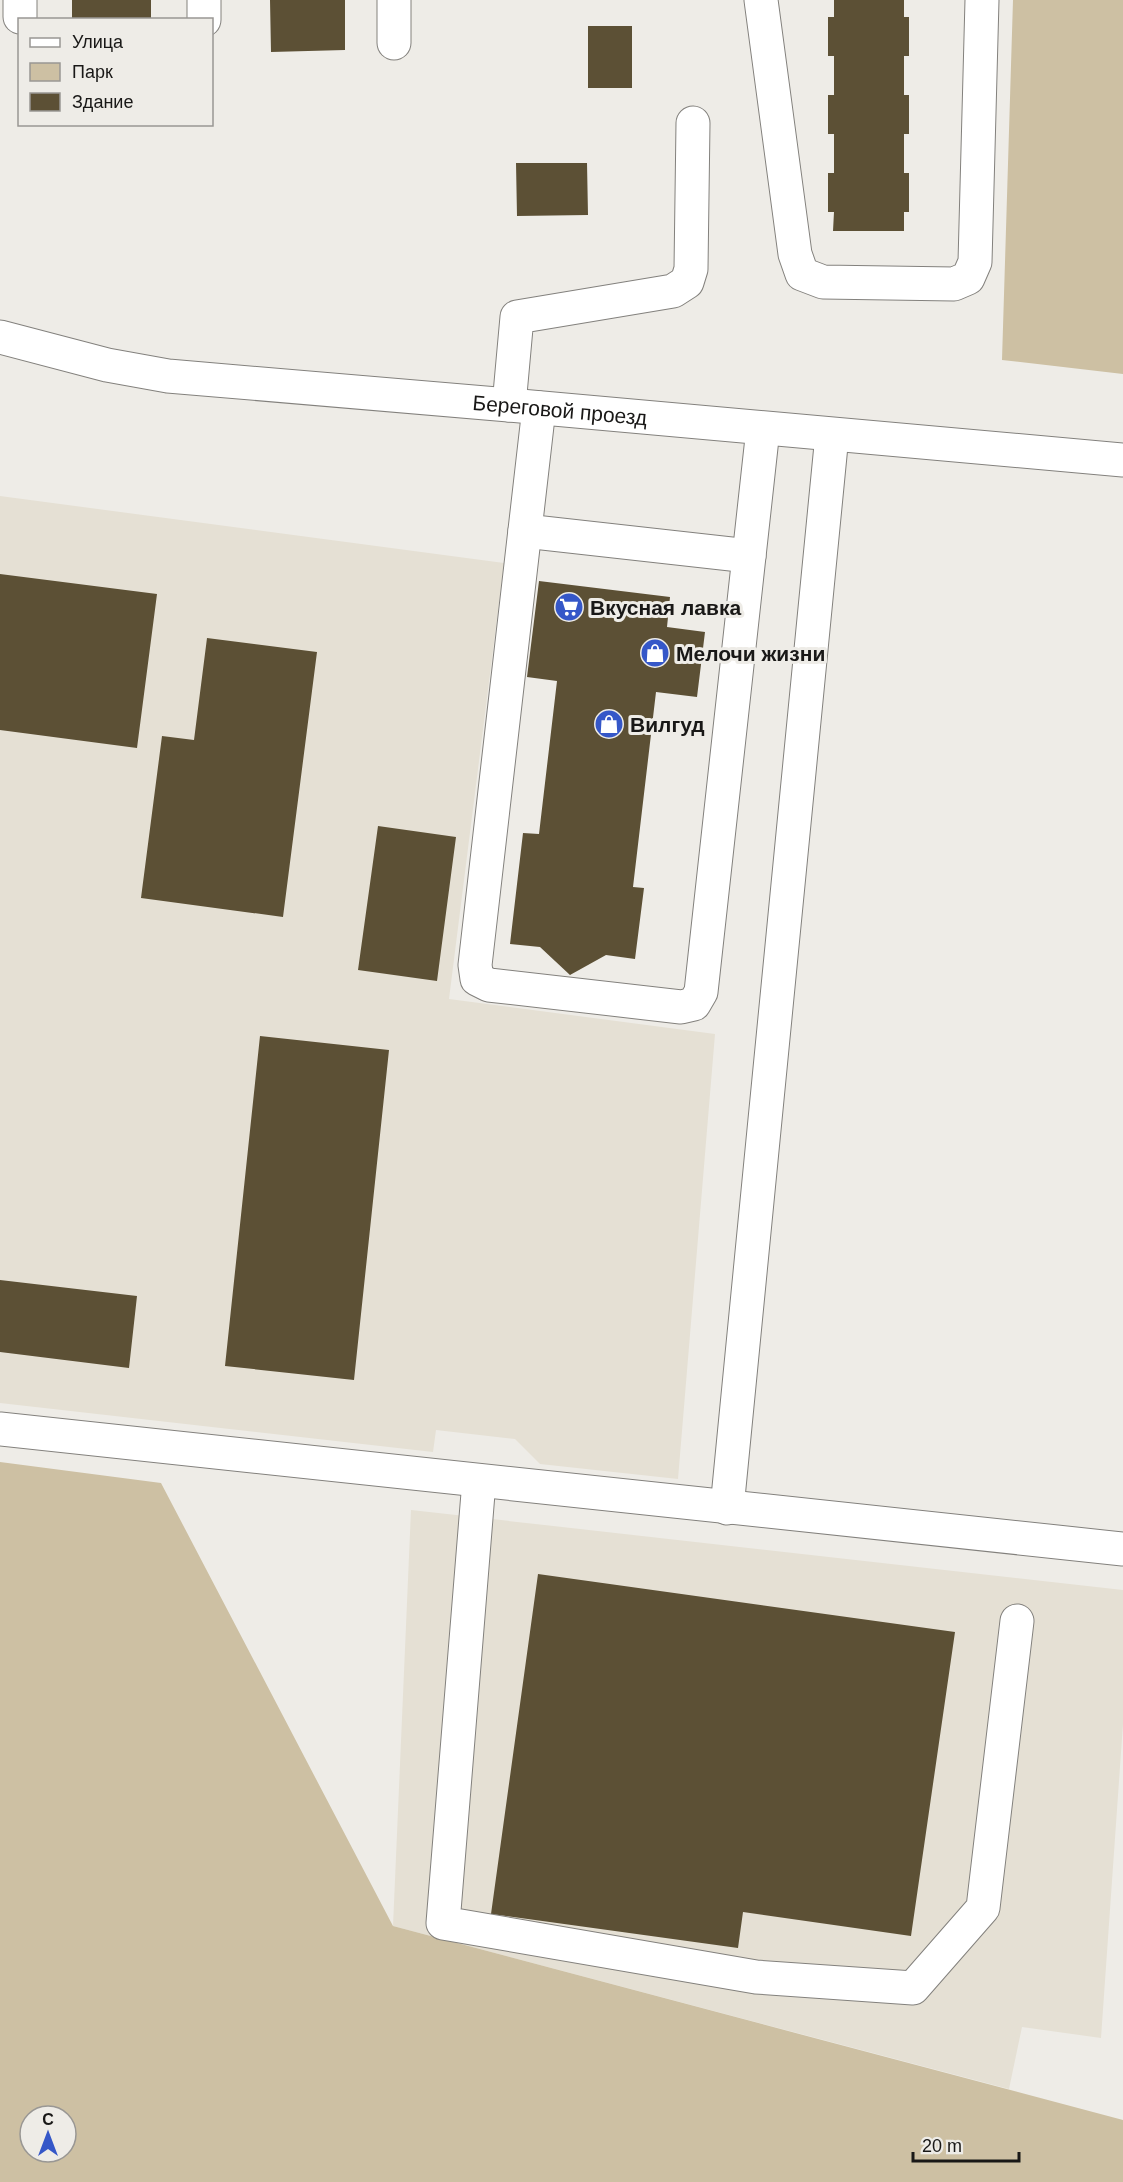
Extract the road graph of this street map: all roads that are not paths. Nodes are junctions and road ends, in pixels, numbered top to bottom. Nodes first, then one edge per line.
1 (204, 0) edge
2 (394, 0) edge
3 (761, 0) edge
4 (982, 0) edge
5 (204, 18) edge
6 (394, 43) dead end
7 (693, 123) dead end
8 (0, 337) edge
9 (524, 406) junction
10 (763, 429) junction
11 (832, 435) junction
12 (1123, 460) edge
13 (525, 531) junction
14 (749, 556) junction
15 (0, 1429) edge
16 (479, 1481) junction
17 (727, 1508) junction
18 (1123, 1549) edge
19 (1017, 1622) dead end

1 - 5 street
2 - 6 street
3 - 4 street
7 - 9 street
8 - 9 street, Береговой проезд
9 - 10 street, Береговой проезд
9 - 13 street
10 - 11 street, Береговой проезд
10 - 14 street
11 - 12 street, Береговой проезд
11 - 17 street
13 - 14 street
13 - 14 street
15 - 16 street
16 - 17 street
16 - 19 street
17 - 18 street

